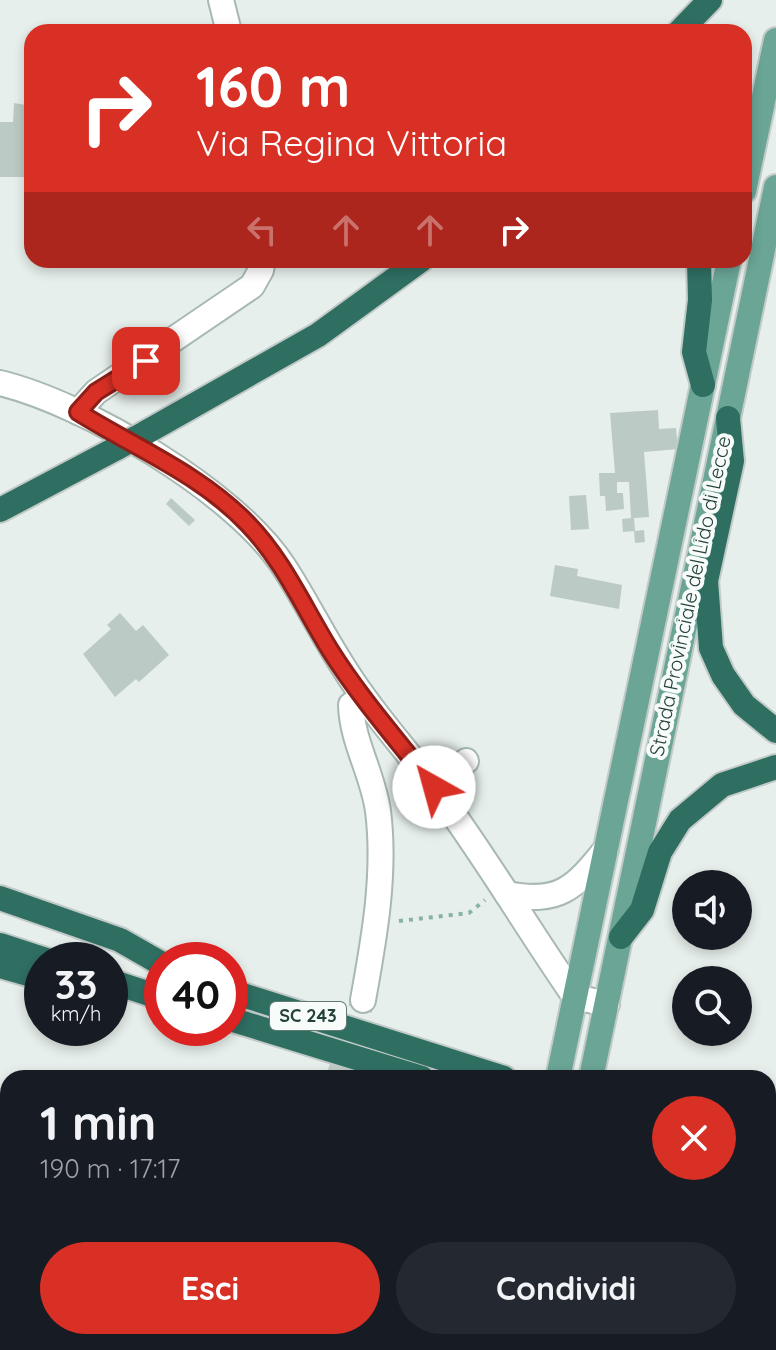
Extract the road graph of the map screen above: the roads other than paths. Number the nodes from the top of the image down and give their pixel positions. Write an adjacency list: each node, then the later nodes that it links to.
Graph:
1 (221, 0): 3 (street)
2 (710, 0): 4 (highway)
3 (227, 24)
4 (687, 24)
5 (776, 40): 6 (main road)
6 (752, 153)
7 (776, 187): 15 (main road, Strada Provinciale del Lido di Lecce)
8 (261, 268): 14 (street)
9 (410, 268): 16 (highway, bridge)
10 (699, 268): 13 (highway)
11 (727, 268): 13 (main road, Strada Provinciale del Lido di Lecce)
12 (0, 383): 14 (street)
13 (703, 385): 22 (main road, Strada Provinciale del Lido di Lecce)
14 (78, 412): 17 (street)
15 (728, 418): 18 (highway); 26 (main road, Strada Provinciale del Lido di Lecce)
16 (0, 510)
17 (363, 697): 21 (street); 35 (street)
18 (776, 731)
19 (466, 761): 21 (street)
20 (776, 767): 26 (highway)
21 (434, 787): 23 (street)
22 (606, 849): 23 (street); 34 (main road, Strada Provinciale del Lido di Lecce)
23 (507, 894): 34 (street)
24 (0, 898): 29 (highway)
25 (0, 915): 30 (highway)
26 (621, 937): 36 (main road, Strada Provinciale del Lido di Lecce)
27 (0, 945): 28 (highway)
28 (24, 953)
29 (144, 955)
30 (144, 960)
31 (0, 966): 32 (highway)
32 (24, 973)
33 (248, 997): 39 (highway, SC 243)
34 (575, 997): 36 (street); 40 (main road, Strada Provinciale del Lido di Lecce)
35 (363, 1000)
36 (607, 1004): 41 (main road, Strada Provinciale del Lido di Lecce)
37 (248, 1025): 38 (highway, SC 243)
38 (396, 1070)
39 (479, 1070)
40 (560, 1070)
41 (593, 1070)

